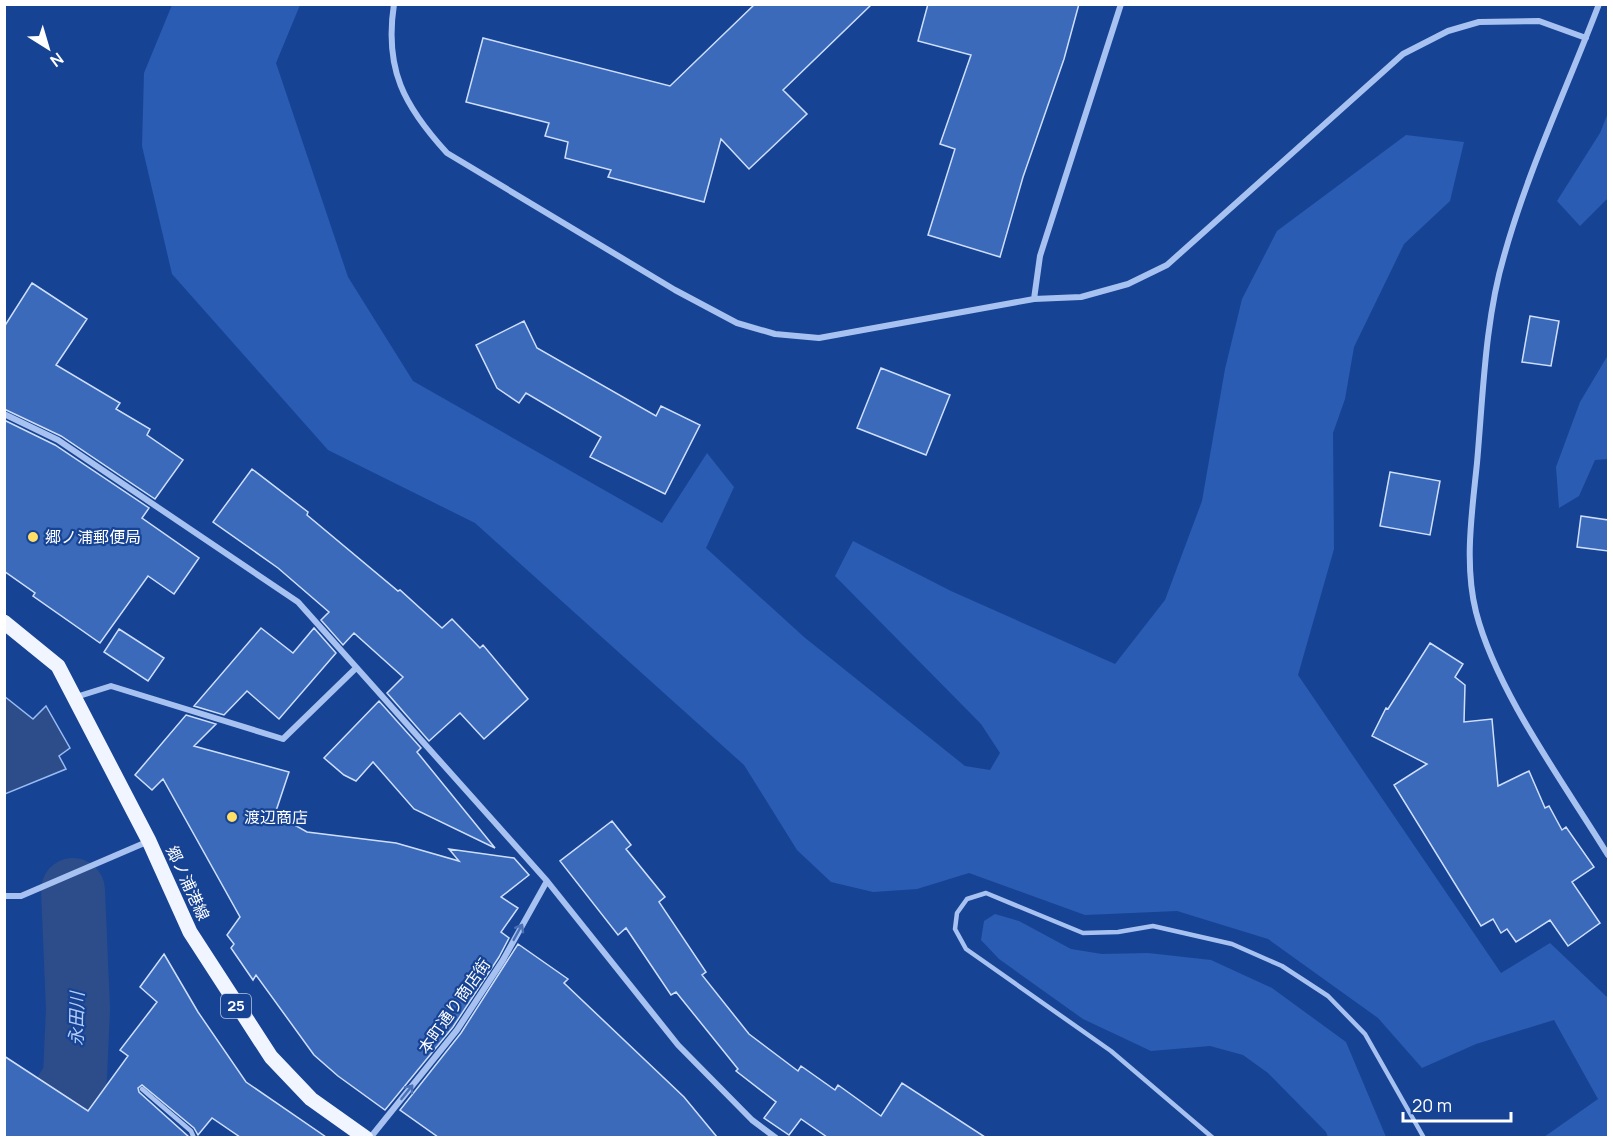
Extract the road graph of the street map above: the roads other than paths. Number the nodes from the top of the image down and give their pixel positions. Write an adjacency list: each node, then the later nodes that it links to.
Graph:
1 (394, 4): 5 (street)
2 (1121, 4): 5 (street)
3 (1599, 4): 4 (street)
4 (1586, 38): 5 (street); 11 (street)
5 (1034, 299)
6 (4, 414): 8 (street)
7 (4, 622): 9 (main road, 郷ノ浦港線 / 25)
8 (356, 668): 9 (street); 12 (street)
9 (76, 697): 10 (main road, 郷ノ浦港線 / 25)
10 (149, 841): 13 (street); 16 (main road, 郷ノ浦港線 / 25)
11 (1608, 855)
12 (547, 881): 16 (street, 本町通り商店街, one-way to 12); 17 (street)
13 (4, 896)
14 (141, 1089): 15 (lane)
15 (194, 1137)
16 (368, 1137)
17 (776, 1137)
18 (1213, 1137): 19 (lane)
19 (1424, 1137)

